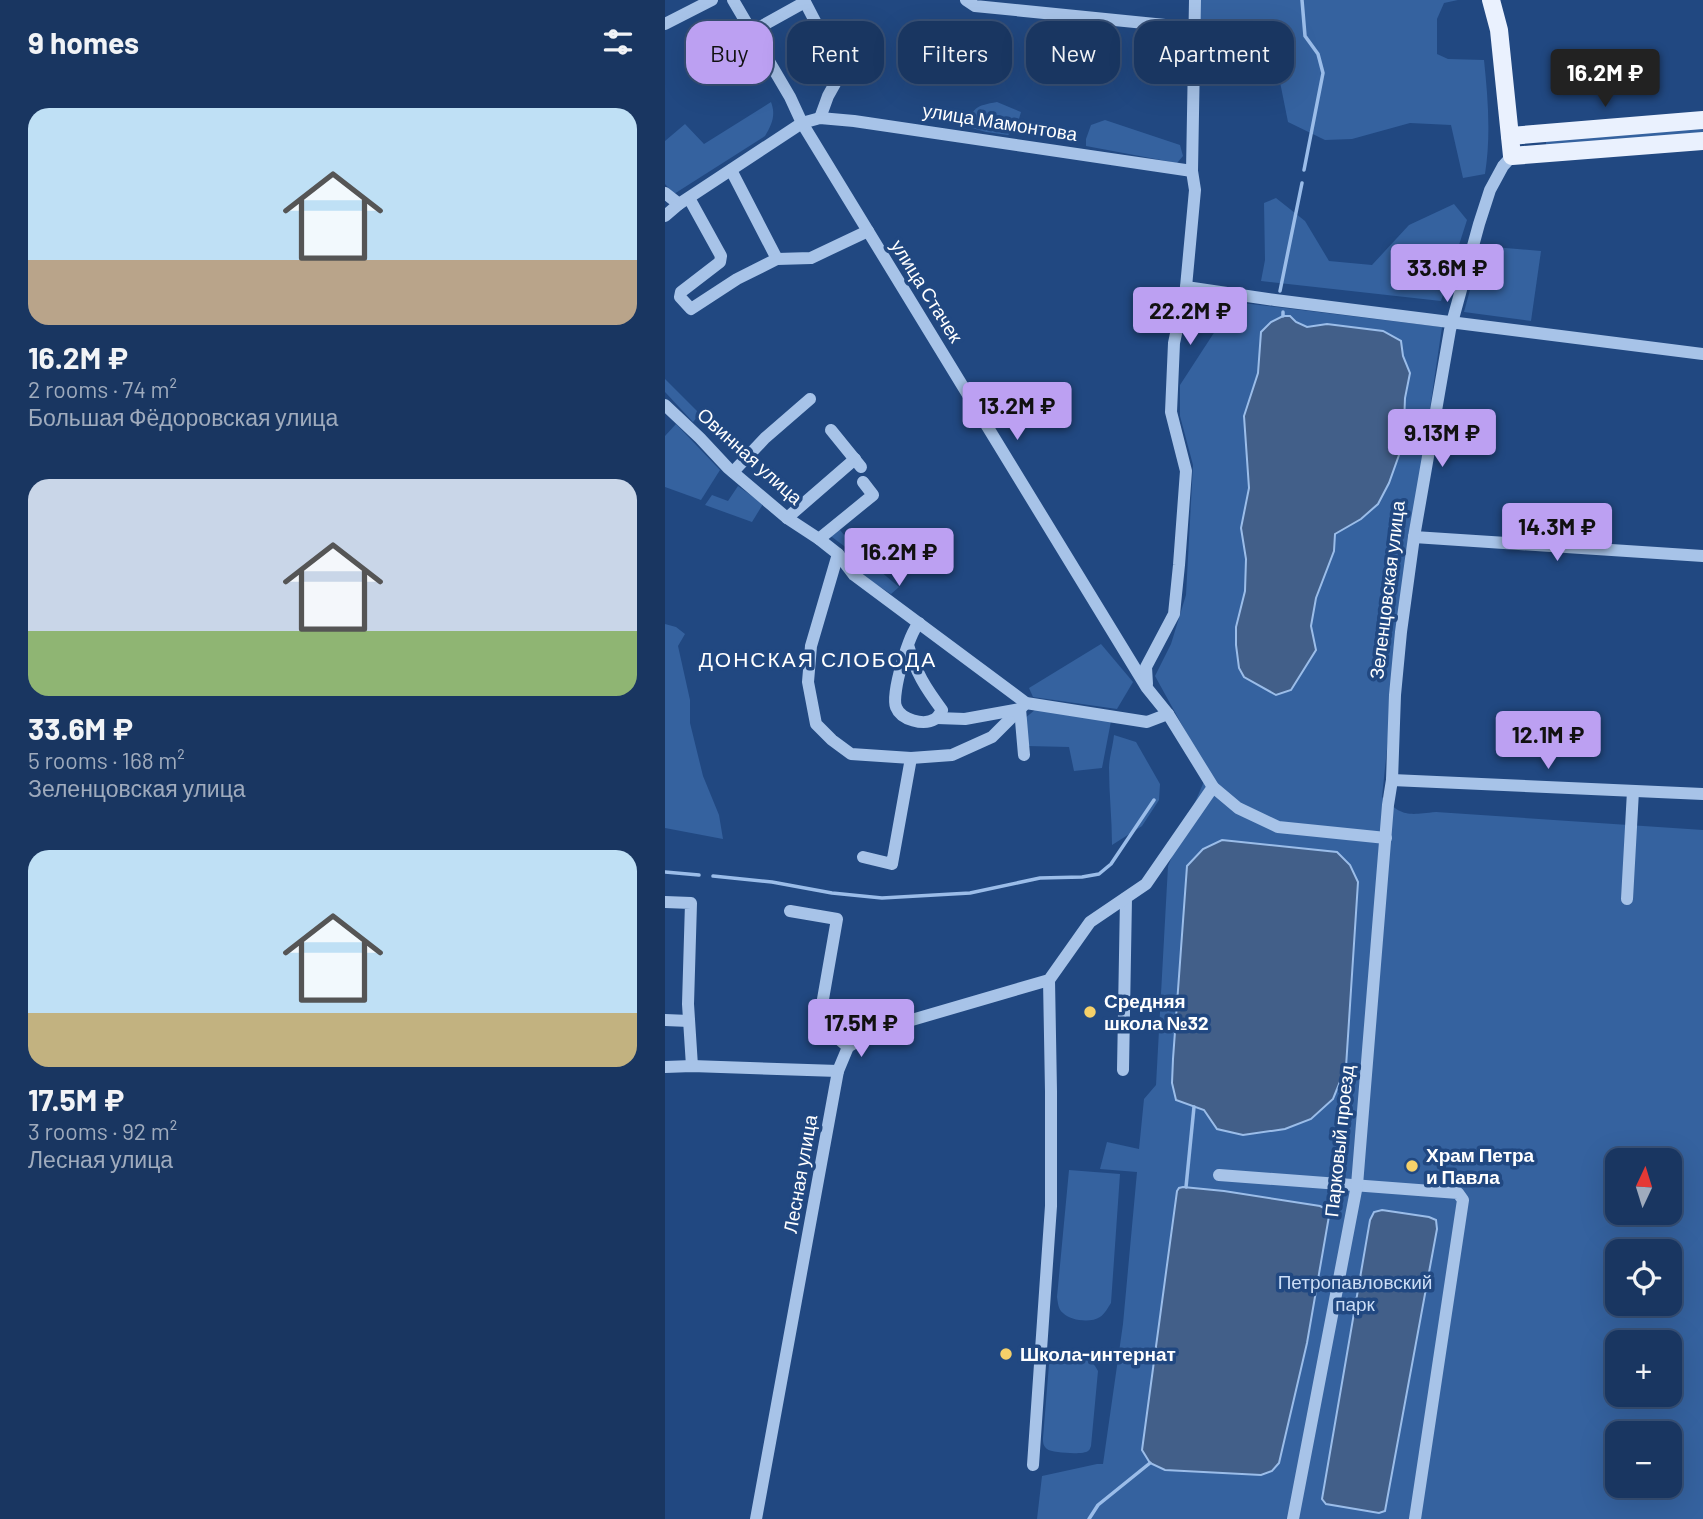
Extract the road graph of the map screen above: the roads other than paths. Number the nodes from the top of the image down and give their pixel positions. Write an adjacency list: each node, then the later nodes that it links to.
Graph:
1 (712, 0): 11 (street)
2 (733, 0): 7 (street, улица Стачек)
3 (966, 0): 10 (street)
4 (1195, 0): 9 (street)
5 (1491, 0): 12 (main road)
6 (1501, 0): 12 (street)
7 (745, 21)
8 (771, 21): 15 (street)
9 (1195, 21)
10 (1134, 22)
11 (665, 24)
12 (1502, 61): 18 (main road)
13 (773, 69): 17 (street, улица Стачек)
14 (1194, 84): 22 (street)
15 (820, 118): 17 (street, улица Мамонтова); 22 (street, улица Мамонтова)
16 (1703, 120): 18 (main road)
17 (802, 123): 21 (street, улица Мамонтова); 26 (street, улица Стачек)
18 (1510, 136): 20 (main road)
19 (1703, 141): 20 (main road)
20 (1512, 156): 29 (street, Зеленцовская улица)
21 (731, 170): 24 (street, улица Мамонтова); 27 (street)
22 (1192, 171): 28 (street)
23 (665, 193): 24 (street)
24 (684, 201): 25 (street, улица Мамонтова); 27 (street)
25 (665, 216)
26 (868, 230): 27 (street); 43 (street, улица Стачек)
27 (777, 259)
28 (1186, 287): 29 (street); 43 (street)
29 (1453, 322): 30 (street); 37 (street, Зеленцовская улица)
30 (1703, 354)
31 (810, 399): 34 (street)
32 (665, 406): 34 (street, Овинная улица)
33 (831, 430): 36 (street)
34 (733, 472): 36 (street, Овинная улица)
35 (863, 482): 38 (street)
36 (787, 518): 38 (street, Овинная улица)
37 (1414, 537): 40 (street); 49 (street, Зеленцовская улица)
38 (819, 539): 39 (street, Овинная улица)
39 (838, 554): 41 (street, Овинная улица); 48 (street)
40 (1703, 556)
41 (919, 623): 42 (street); 44 (street, Овинная улица)
42 (908, 645): 46 (street); 46 (street)
43 (1147, 688): 45 (street, улица Стачек)
44 (1023, 706): 45 (street, Овинная улица); 46 (street); 47 (street); 48 (street)
45 (1168, 714): 50 (street, улица Стачек)
46 (937, 718)
47 (1024, 755)
48 (911, 758): 55 (street)
49 (1392, 780): 51 (street); 53 (street, Зеленцовская улица)
50 (1209, 782): 54 (street, улица Стачек); 56 (street)
51 (1633, 791): 52 (street); 57 (street)
52 (1703, 794)
53 (1388, 805): 54 (street, Парковый проезд)
54 (1386, 838): 69 (street, Парковый проезд)
55 (863, 857)
56 (1126, 898): 60 (street); 66 (street)
57 (1627, 900)
58 (665, 902): 62 (street)
59 (790, 911): 63 (street)
60 (1049, 980): 63 (street); 70 (street)
61 (665, 1020): 62 (street)
62 (689, 1021): 64 (street)
63 (848, 1047): 67 (street, Лесная улица)
64 (692, 1066): 65 (street); 67 (street)
65 (665, 1067)
66 (1123, 1070)
67 (838, 1071): 71 (street, Лесная улица)
68 (1219, 1175): 69 (street)
69 (1357, 1185): 72 (street, Парковый проезд); 73 (street)
70 (1033, 1465)
71 (756, 1519)
72 (1293, 1519)
73 (1415, 1519)

